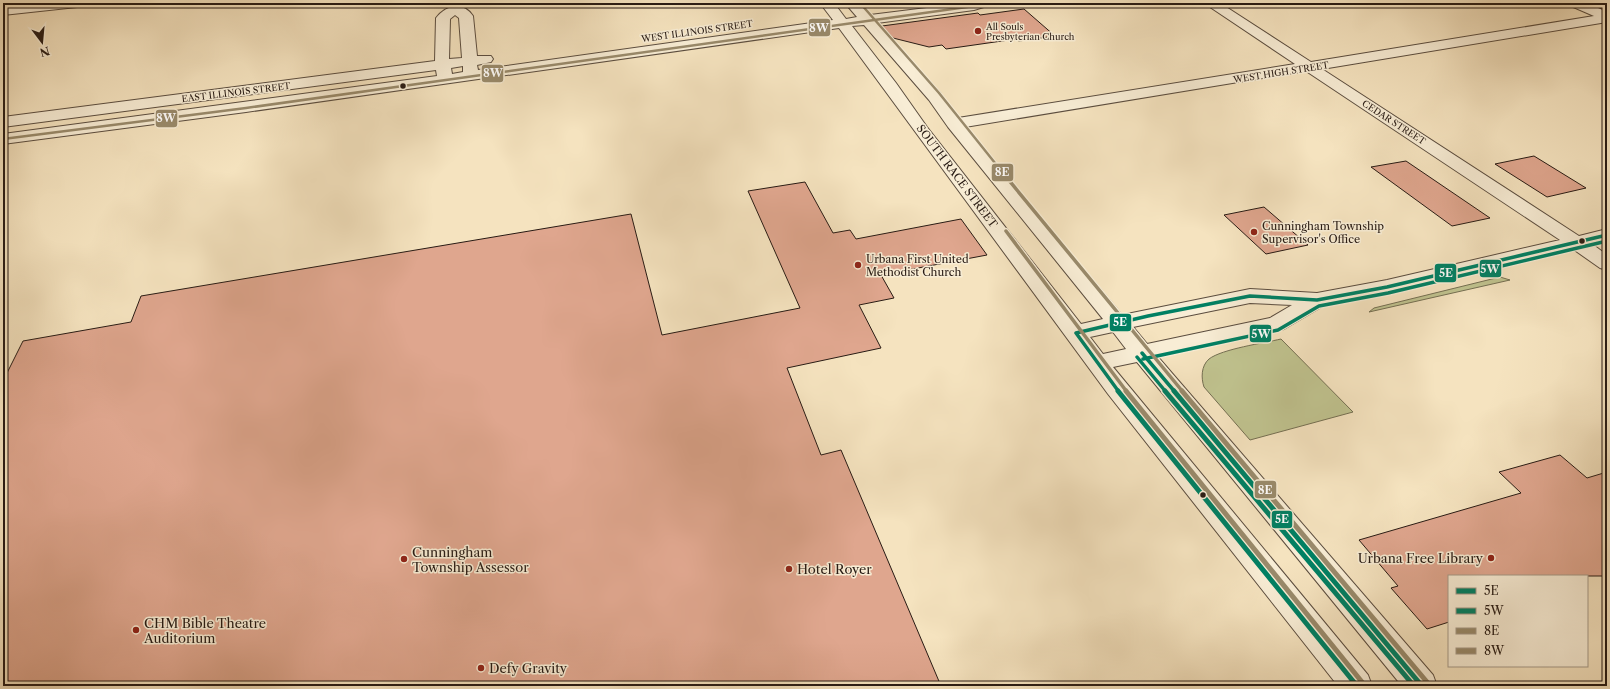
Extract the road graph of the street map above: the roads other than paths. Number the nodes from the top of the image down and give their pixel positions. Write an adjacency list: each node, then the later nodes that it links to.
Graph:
1 (77, 3): 7 (street)
2 (924, 3): 8 (street, WEST ILLINOIS STREET)
3 (982, 3): 8 (street, WEST ILLINOIS STREET)
4 (1211, 3): 14 (street, CEDAR STREET)
5 (1576, 3): 10 (street)
6 (453, 6): 13 (street); 15 (street)
7 (3, 11)
8 (860, 11): 9 (street, WEST ILLINOIS STREET); 17 (street)
9 (835, 13): 11 (street, WEST ILLINOIS STREET); 13 (street, WEST ILLINOIS STREET); 24 (street, SOUTH RACE STREET)
10 (1607, 18): 14 (street, WEST HIGH STREET)
11 (579, 47)
12 (501, 57): 13 (street)
13 (470, 68): 15 (street, EAST ILLINOIS STREET)
14 (1309, 68): 17 (street, WEST HIGH STREET); 20 (street, CEDAR STREET)
15 (444, 72): 16 (street, EAST ILLINOIS STREET); 18 (street, EAST ILLINOIS STREET)
16 (3, 122)
17 (954, 124): 23 (street)
18 (3, 139)
19 (1607, 235): 20 (street)
20 (1576, 243): 21 (street, CEDAR STREET); 22 (street)
21 (1607, 264)
22 (1317, 300): 23 (street); 25 (street)
23 (1118, 323): 24 (street); 25 (street)
24 (1076, 333): 26 (street, SOUTH RACE STREET)
25 (1142, 353): 26 (street); 28 (street)
26 (1097, 363): 27 (street, SOUTH RACE STREET)
27 (1357, 686)
28 (1422, 686)

